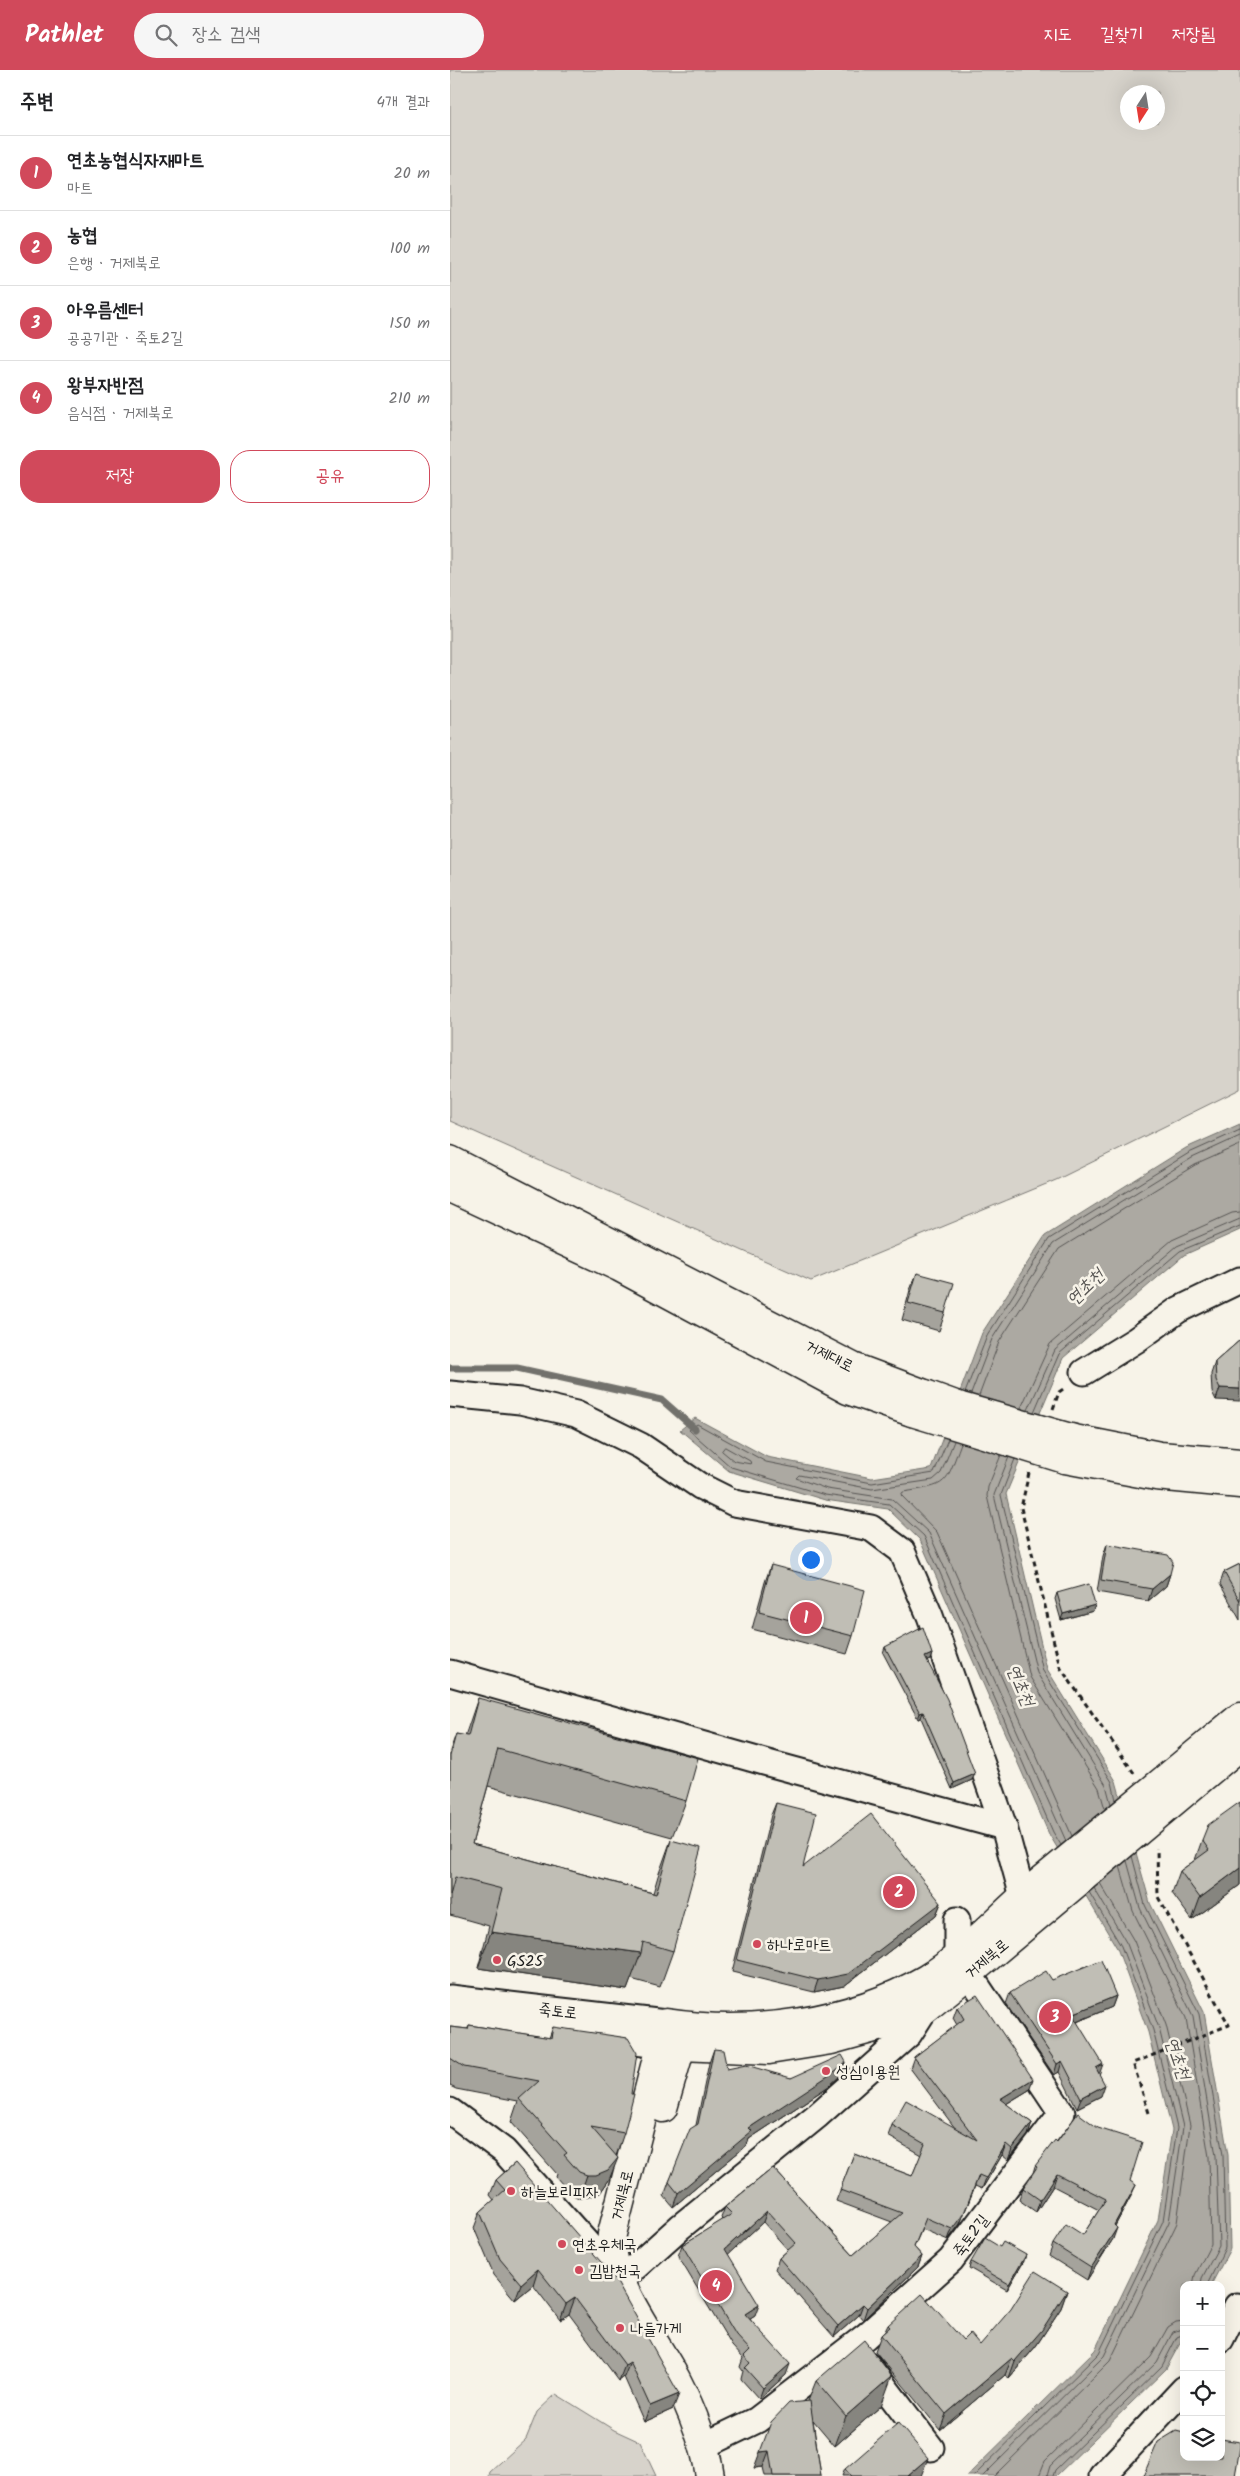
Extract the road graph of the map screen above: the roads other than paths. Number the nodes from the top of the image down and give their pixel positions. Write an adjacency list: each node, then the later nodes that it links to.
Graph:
1 (450, 1160): 6 (main road, 거제대로)
2 (450, 1188): 6 (main road, 거제대로)
3 (1240, 1280): 4 (street)
4 (1084, 1372)
5 (450, 1394): 14 (street)
6 (918, 1403): 7 (main road, 거제대로, bridge)
7 (1069, 1449): 8 (main road, 거제대로); 9 (main road, 거제대로)
8 (1240, 1463)
9 (1240, 1484)
10 (450, 1673): 14 (street)
11 (1240, 1717): 13 (main road, 거제북로)
12 (1240, 1746): 13 (main road, 거제북로)
13 (1153, 1791): 15 (main road, 거제북로)
14 (1004, 1827): 15 (street)
15 (1032, 1904): 17 (main road, 거제북로)
16 (957, 1920): 17 (street)
17 (963, 1965): 19 (main road, 거제북로); 21 (main road, 거제북로); 26 (street, 죽토2길)
18 (450, 1998): 21 (street, 죽토로)
19 (925, 2009): 21 (main road, 거제북로); 23 (street)
20 (450, 2020): 21 (street, 죽토로)
21 (673, 2035): 23 (main road, 거제북로)
22 (450, 2111): 23 (street)
23 (625, 2273): 28 (main road, 거제북로)
24 (1237, 2306): 25 (street)
25 (1225, 2331)
26 (853, 2346): 28 (street, 죽토2길); 29 (street)
27 (1180, 2393): 32 (street)
28 (709, 2443): 30 (main road, 거제북로); 31 (main road, 거제북로)
29 (931, 2448)
30 (710, 2476)
31 (722, 2476)
32 (1102, 2476)

